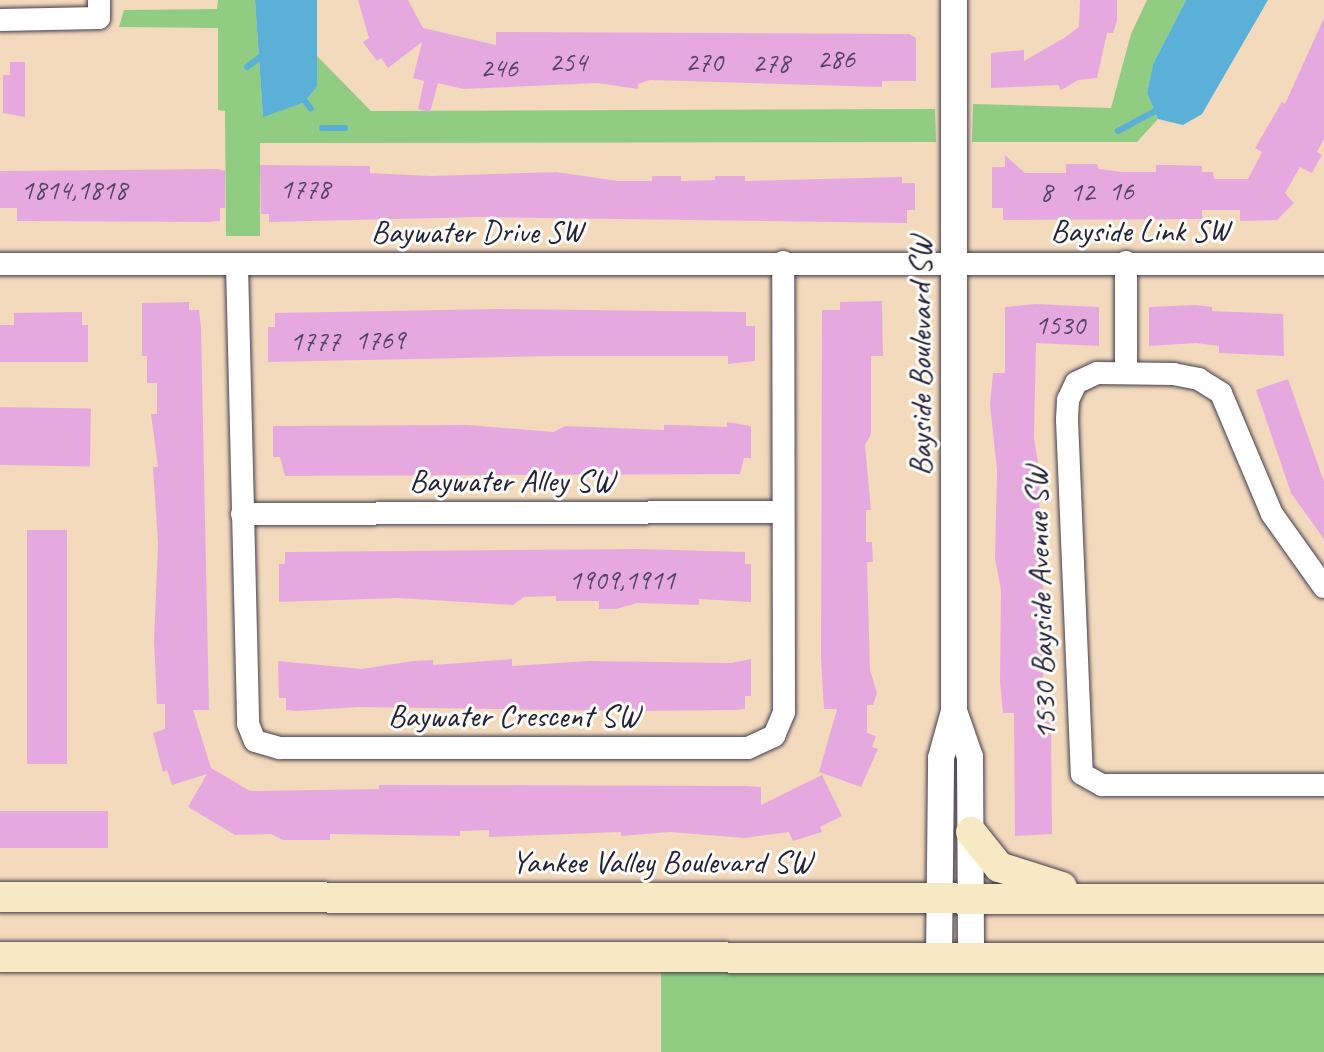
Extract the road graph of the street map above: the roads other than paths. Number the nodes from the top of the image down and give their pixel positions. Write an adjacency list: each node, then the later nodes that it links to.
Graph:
1 (99, 0): 3 (street)
2 (954, 0): 5 (street, Bayside Boulevard SW)
3 (0, 20)
4 (783, 262): 5 (street, Baywater Drive SW); 9 (street, Baywater Drive SW); 11 (street, Baywater Crescent SW)
5 (955, 262): 6 (street, Bayside Link SW); 14 (street, Bayside Boulevard SW)
6 (1126, 262): 8 (street, Bayside Link SW); 10 (street)
7 (0, 264): 9 (street, Baywater Drive SW)
8 (1324, 264)
9 (237, 265): 12 (street, Baywater Crescent SW)
10 (1126, 372): 13 (street, 1530 Bayside Avenue SW); 15 (street, 1530 Bayside Avenue SW)
11 (782, 512): 12 (street, Baywater Alley SW); 12 (street, Baywater Crescent SW)
12 (242, 514)
13 (1324, 587)
14 (954, 711): 16 (street, Bayside Boulevard SW); 18 (street, Bayside Boulevard SW)
15 (1324, 785)
16 (971, 832): 19 (street, Bayside Boulevard SW); 20 (main road)
17 (0, 897): 18 (main road, Yankee Valley Boulevard SW)
18 (939, 898): 19 (main road, Yankee Valley Boulevard SW); 23 (street, Bayside Boulevard SW)
19 (971, 899): 20 (main road, Yankee Valley Boulevard SW); 24 (street, Bayside Boulevard SW)
20 (1135, 899): 21 (main road, Yankee Valley Boulevard SW)
21 (1324, 899)
22 (0, 957): 23 (main road)
23 (939, 958): 24 (main road)
24 (971, 958): 25 (main road)
25 (1324, 958)

